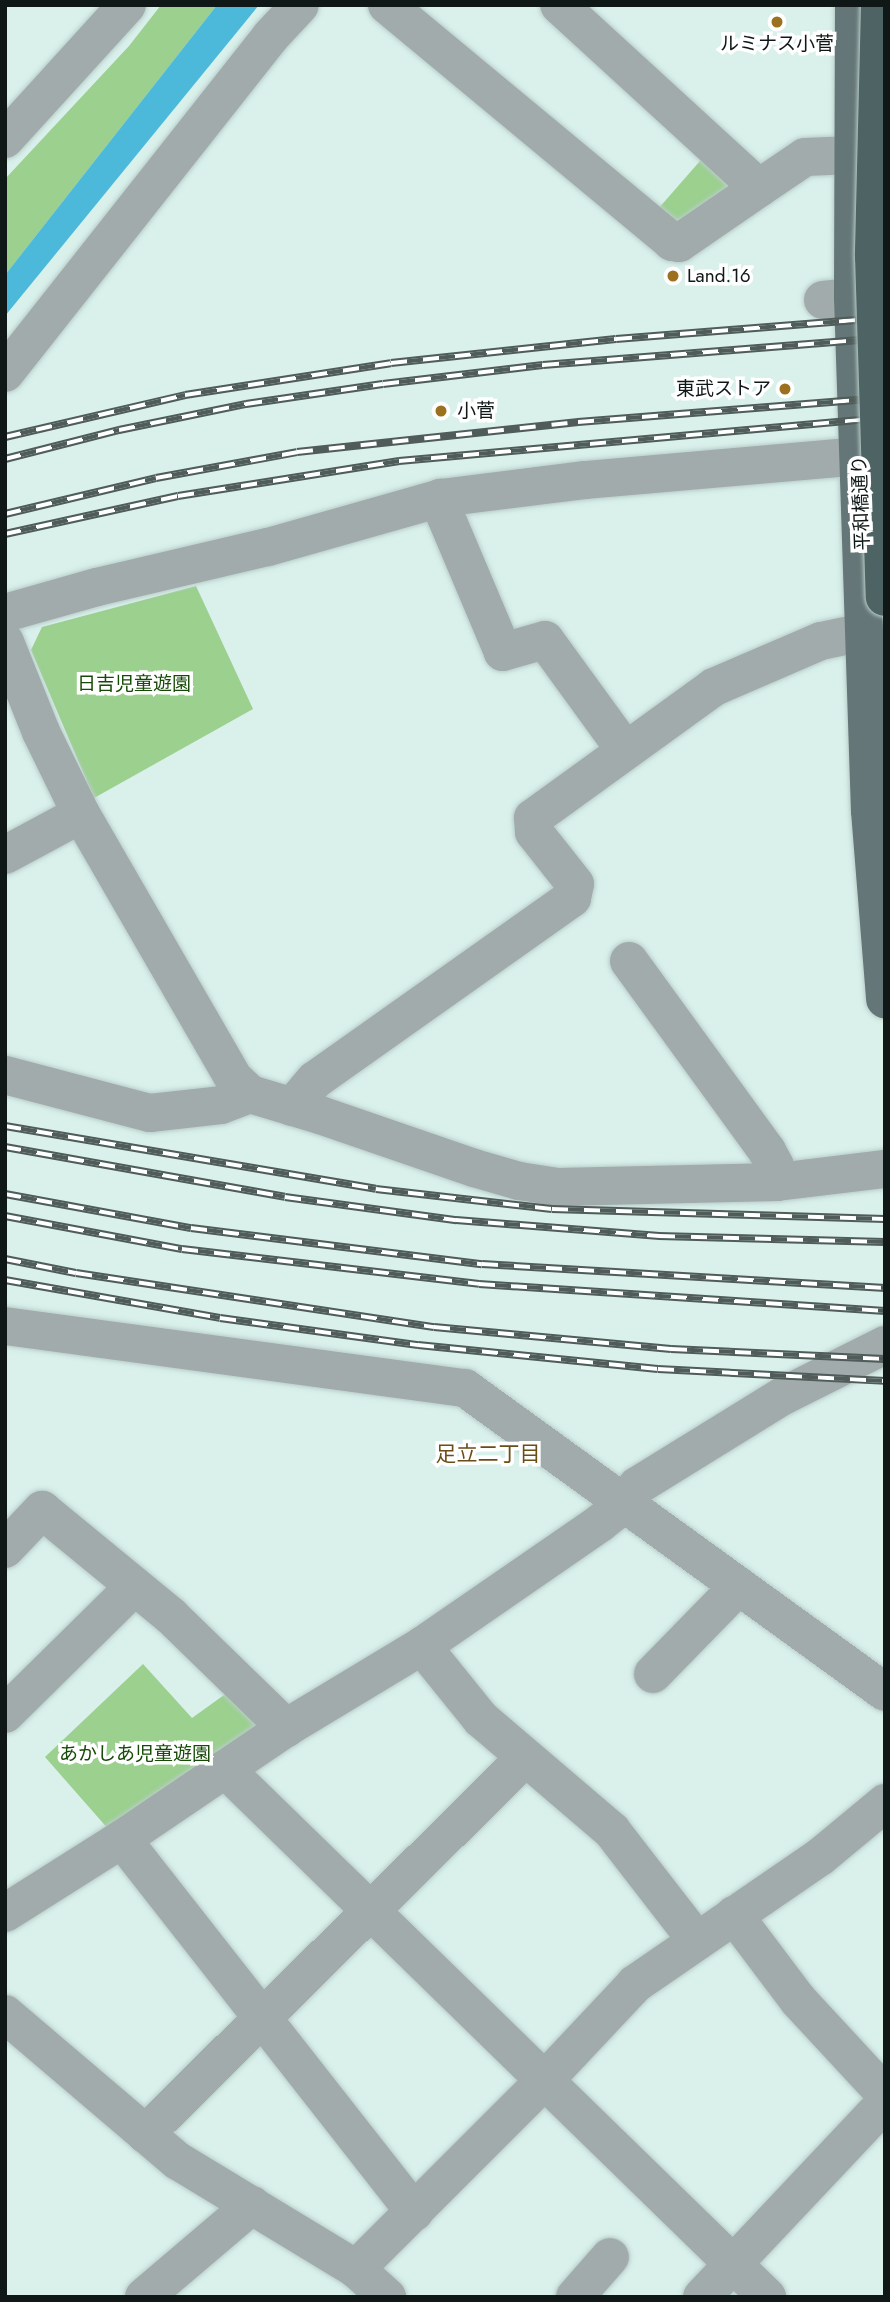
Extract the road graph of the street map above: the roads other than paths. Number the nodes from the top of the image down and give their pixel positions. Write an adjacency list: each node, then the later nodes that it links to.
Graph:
1 (300, 5): 10 (street)
2 (387, 5): 9 (street)
3 (558, 5): 9 (street)
4 (854, 5): 8 (main road, 平和橋通り)
5 (880, 5): 13 (highway, bridge)
6 (110, 11): 7 (street)
7 (5, 139)
8 (853, 155): 9 (street); 11 (main road, 平和橋通り)
9 (759, 188)
10 (5, 373)
11 (859, 456): 12 (street); 15 (main road, 平和橋通り)
12 (441, 498): 14 (street); 17 (street)
13 (885, 597)
14 (5, 613)
15 (865, 632): 17 (street); 21 (main road, 平和橋通り)
16 (5, 642): 18 (street)
17 (625, 750): 24 (street)
18 (81, 814): 19 (street); 23 (street)
19 (5, 855)
20 (629, 961): 26 (street)
21 (885, 999)
22 (5, 1075): 23 (street)
23 (250, 1094): 24 (street)
24 (292, 1107): 26 (street)
25 (885, 1169): 26 (street)
26 (777, 1182)
27 (5, 1326): 29 (street)
28 (885, 1345): 29 (street)
29 (624, 1504): 32 (street); 33 (street)
30 (5, 1549): 31 (street)
31 (135, 1586): 36 (street); 37 (street)
32 (738, 1587): 34 (street); 35 (street)
33 (422, 1646): 37 (street); 38 (street)
34 (653, 1674)
35 (885, 1692)
36 (5, 1714)
37 (286, 1728): 39 (street)
38 (525, 1758): 42 (street); 45 (street)
39 (225, 1769): 41 (street); 42 (street)
40 (885, 1804): 44 (street)
41 (122, 1839): 43 (street); 47 (street)
42 (370, 1911): 47 (street); 48 (street)
43 (5, 1913)
44 (734, 1915): 45 (street); 49 (street)
45 (697, 1941): 48 (street)
46 (5, 2014): 51 (street)
47 (262, 2018): 51 (street); 53 (street)
48 (545, 2080): 53 (street); 55 (street)
49 (885, 2094)
50 (885, 2103): 55 (street)
51 (145, 2134): 52 (street)
52 (252, 2205): 56 (street); 57 (street)
53 (414, 2213): 56 (street)
54 (610, 2257): 59 (street)
55 (736, 2264): 60 (street); 61 (street)
56 (355, 2269): 58 (street)
57 (145, 2297)
58 (387, 2297)
59 (575, 2297)
60 (702, 2297)
61 (767, 2297)

